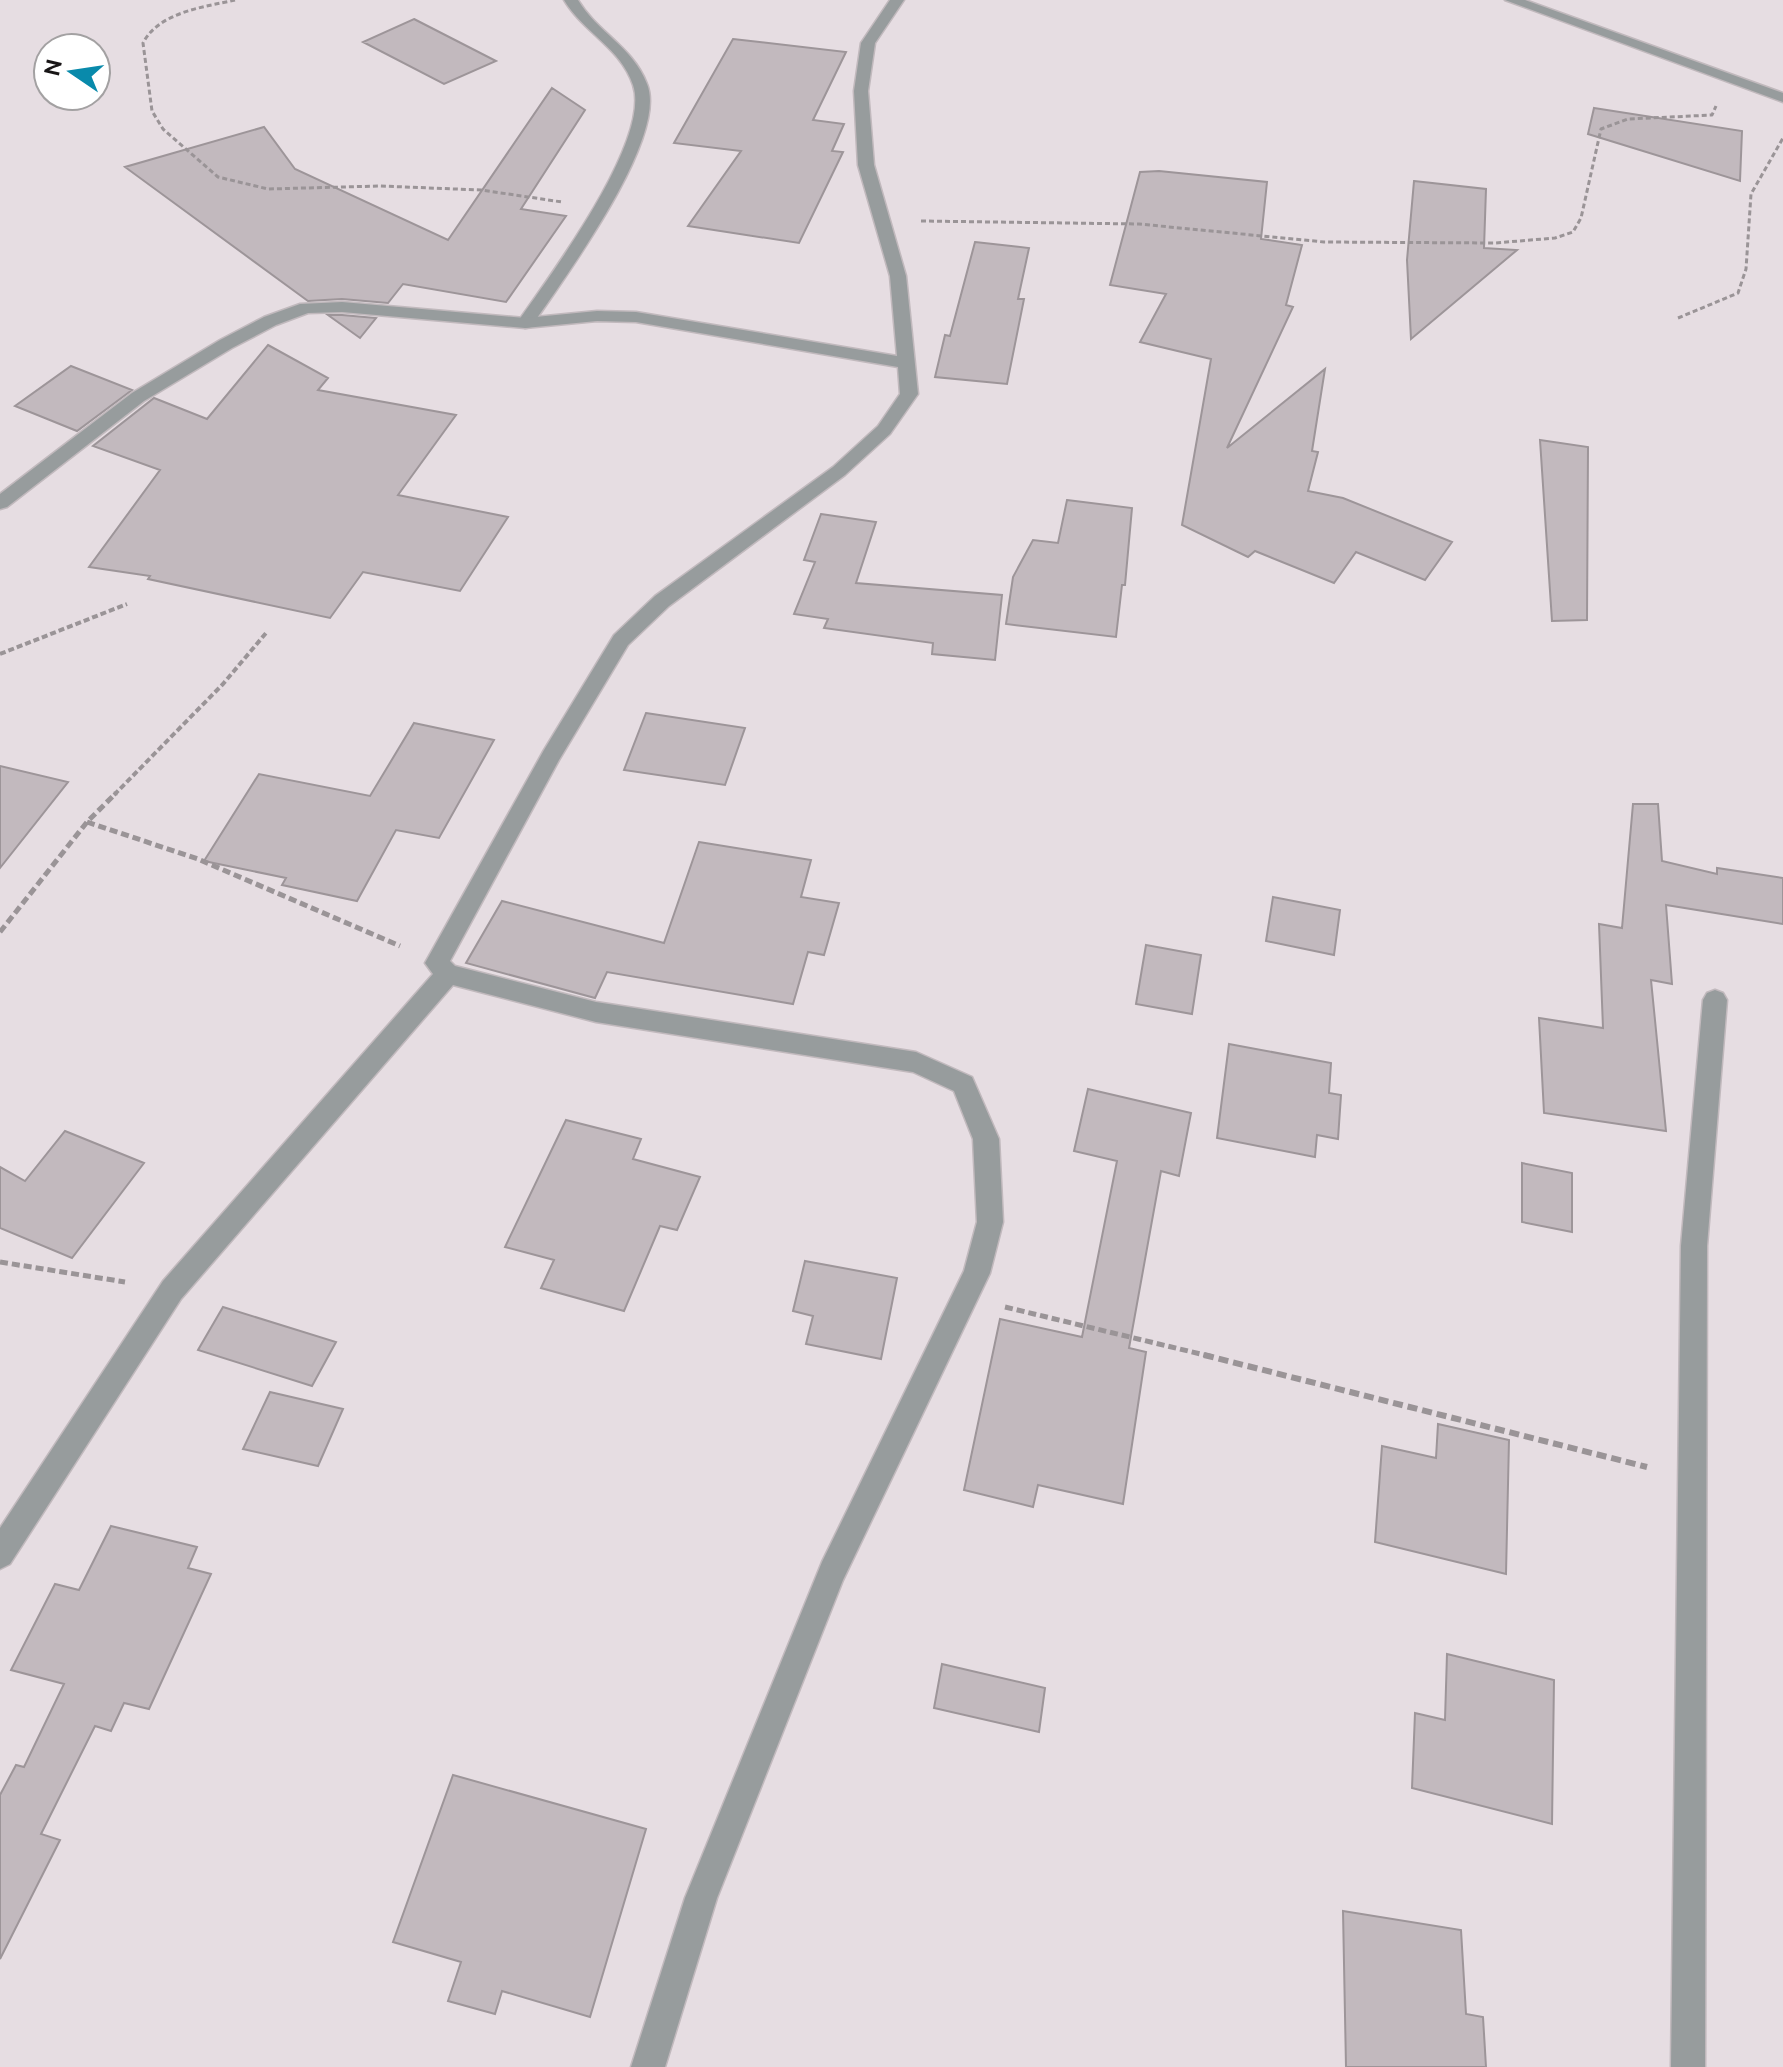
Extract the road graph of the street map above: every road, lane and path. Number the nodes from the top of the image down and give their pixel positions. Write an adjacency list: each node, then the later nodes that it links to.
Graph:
1 (235, 0): 5 (path)
2 (571, 0): 9 (street)
3 (897, 0): 10 (street)
4 (1512, 0): 6 (street)
5 (213, 3): 9 (path)
6 (1713, 72): 7 (street); 10 (path)
7 (1783, 98)
8 (1783, 138): 11 (path)
9 (603, 208): 12 (street)
10 (880, 220): 13 (street)
11 (1678, 318)
12 (525, 323): 13 (street); 14 (street)
13 (906, 363): 20 (street)
14 (0, 503)
15 (127, 604): 17 (path)
16 (266, 633): 18 (path)
17 (0, 654)
18 (87, 822): 19 (path); 20 (path)
19 (0, 932)
20 (443, 969): 23 (street); 24 (street)
21 (1715, 1000): 25 (street)
22 (0, 1262): 23 (path)
23 (172, 1290): 26 (street)
24 (965, 1298): 25 (path); 27 (street)
25 (1692, 1479): 28 (street)
26 (0, 1554)
27 (648, 2067)
28 (1688, 2067)

